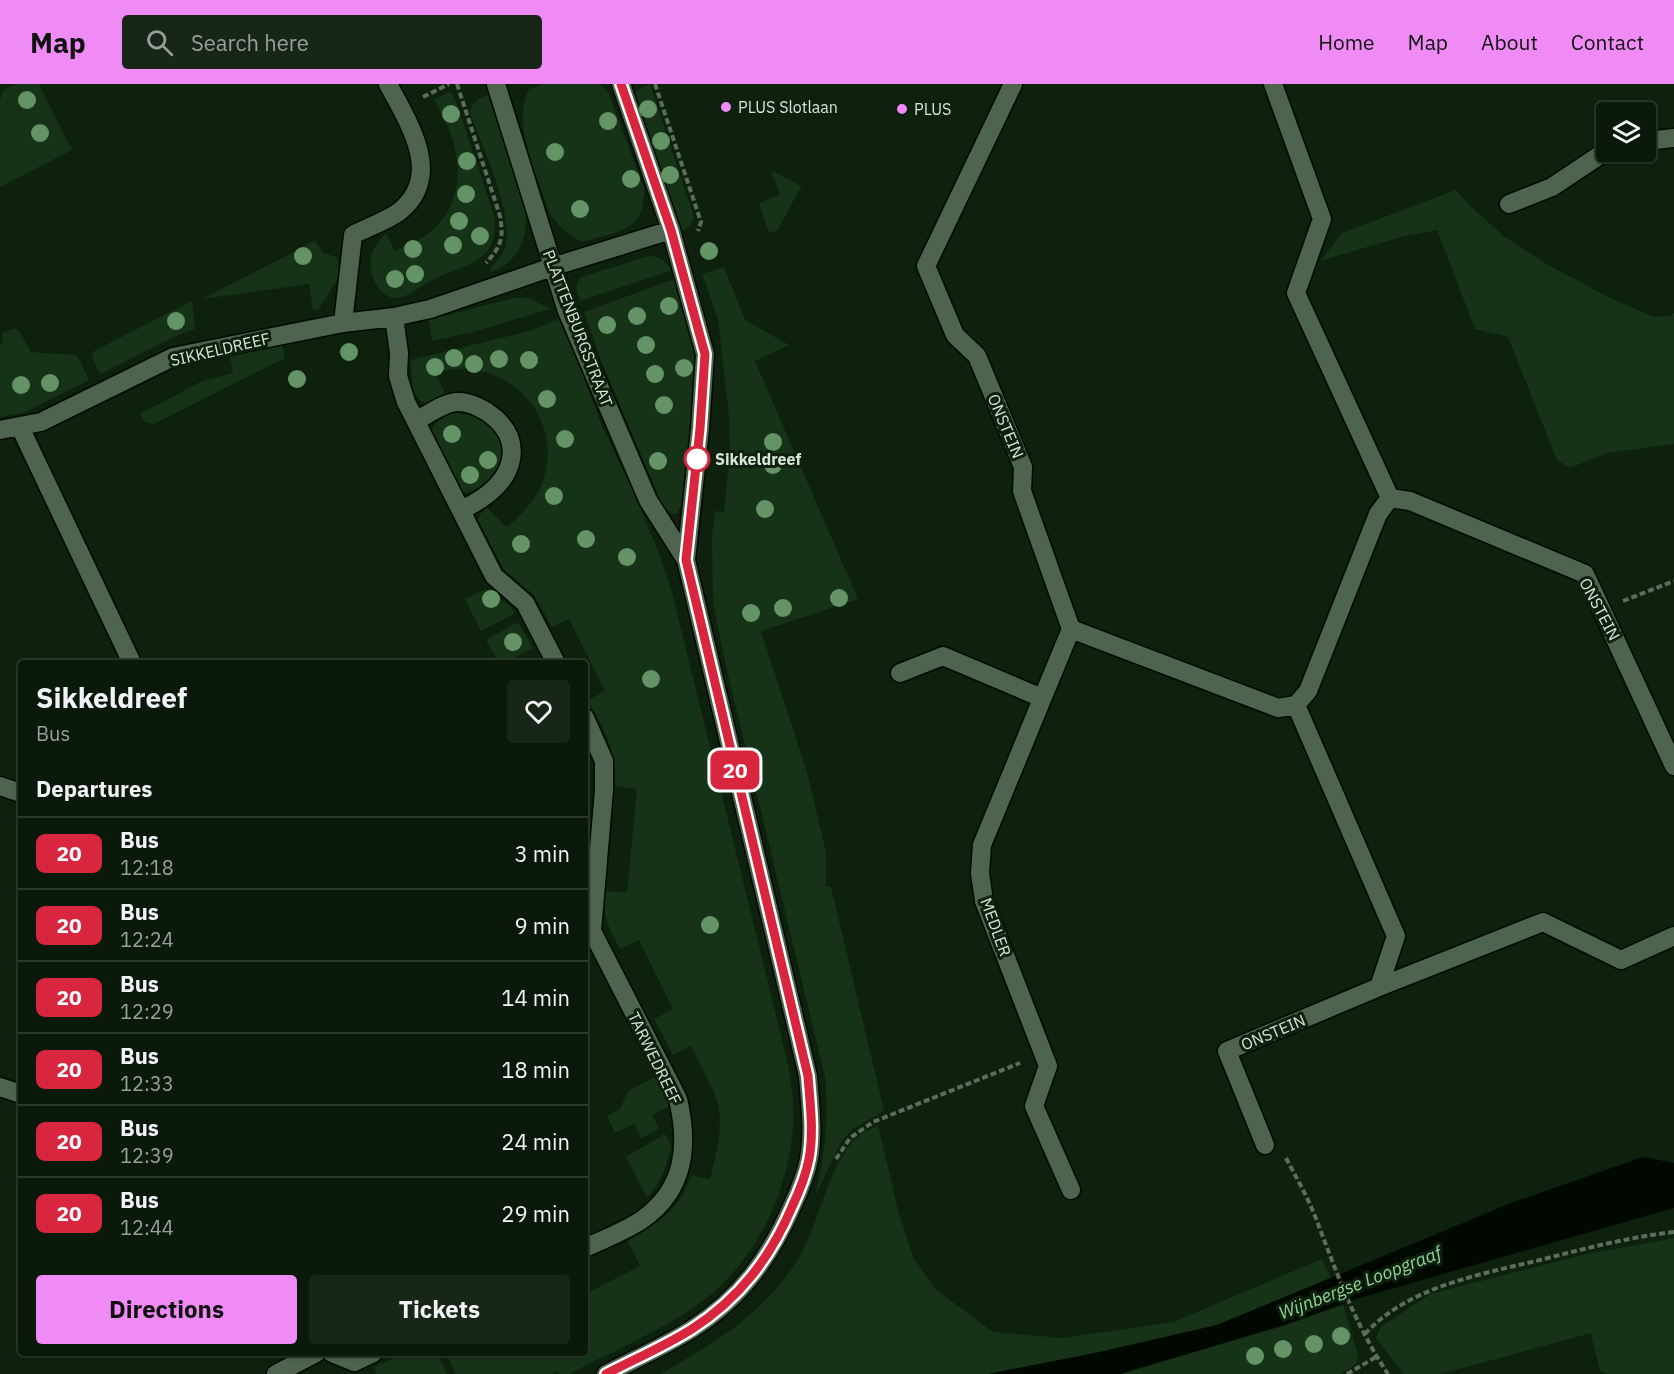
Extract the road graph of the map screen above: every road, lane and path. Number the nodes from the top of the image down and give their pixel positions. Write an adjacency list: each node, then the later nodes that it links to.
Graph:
1 (388, 84): 16 (street)
2 (457, 84): 13 (path)
3 (496, 84): 14 (street, PLATTENBURGSTRAAT)
4 (621, 84): 12 (street, PLATTENBURGSTRAAT)
5 (657, 84): 12 (path)
6 (1013, 84): 25 (street, ONSTEIN)
7 (1273, 84): 20 (street)
8 (1674, 138): 9 (street)
9 (1656, 140)
10 (1596, 158): 11 (street)
11 (1509, 204)
12 (671, 230): 14 (street, SIKKELDREEF); 22 (street, PLATTENBURGSTRAAT)
13 (477, 267)
14 (552, 267): 15 (street, SIKKELDREEF); 22 (street, PLATTENBURGSTRAAT)
15 (394, 317): 16 (street, SIKKELDREEF); 17 (street)
16 (343, 323): 18 (street, SIKKELDREEF)
17 (416, 421): 21 (street); 21 (street)
18 (20, 428): 19 (street, SIKKELDREEF); 26 (street)
19 (0, 430)
20 (1390, 498): 24 (street, ONSTEIN); 30 (street)
21 (462, 510): 27 (street)
22 (686, 560): 53 (street, PLATTENBURGSTRAAT)
23 (1674, 581): 24 (path)
24 (1603, 609): 32 (street, ONSTEIN)
25 (1071, 630): 29 (street, MEDLER); 30 (street)
26 (131, 660)
27 (554, 660)
28 (900, 674): 29 (street)
29 (1042, 698): 38 (street, MEDLER)
30 (1296, 705): 37 (street)
31 (588, 725): 35 (street, TARWEDREEF)
32 (1674, 766)
33 (0, 786): 34 (street)
34 (18, 792)
35 (589, 899): 45 (street, TARWEDREEF)
36 (1674, 936): 37 (street, ONSTEIN)
37 (1379, 987): 41 (street, ONSTEIN)
38 (1043, 1053): 42 (path); 43 (street, MEDLER)
39 (0, 1087): 40 (street)
40 (18, 1093)
41 (1265, 1145): 46 (path)
42 (832, 1164)
43 (1071, 1190)
44 (1674, 1232): 46 (path)
45 (588, 1246)
46 (1365, 1334): 50 (path)
47 (310, 1356): 52 (street)
48 (336, 1356): 51 (street)
49 (369, 1356): 51 (street)
50 (1376, 1357): 54 (path); 55 (path)
51 (353, 1368)
52 (276, 1374)
53 (606, 1374)
54 (1347, 1374)
55 (1388, 1374)

